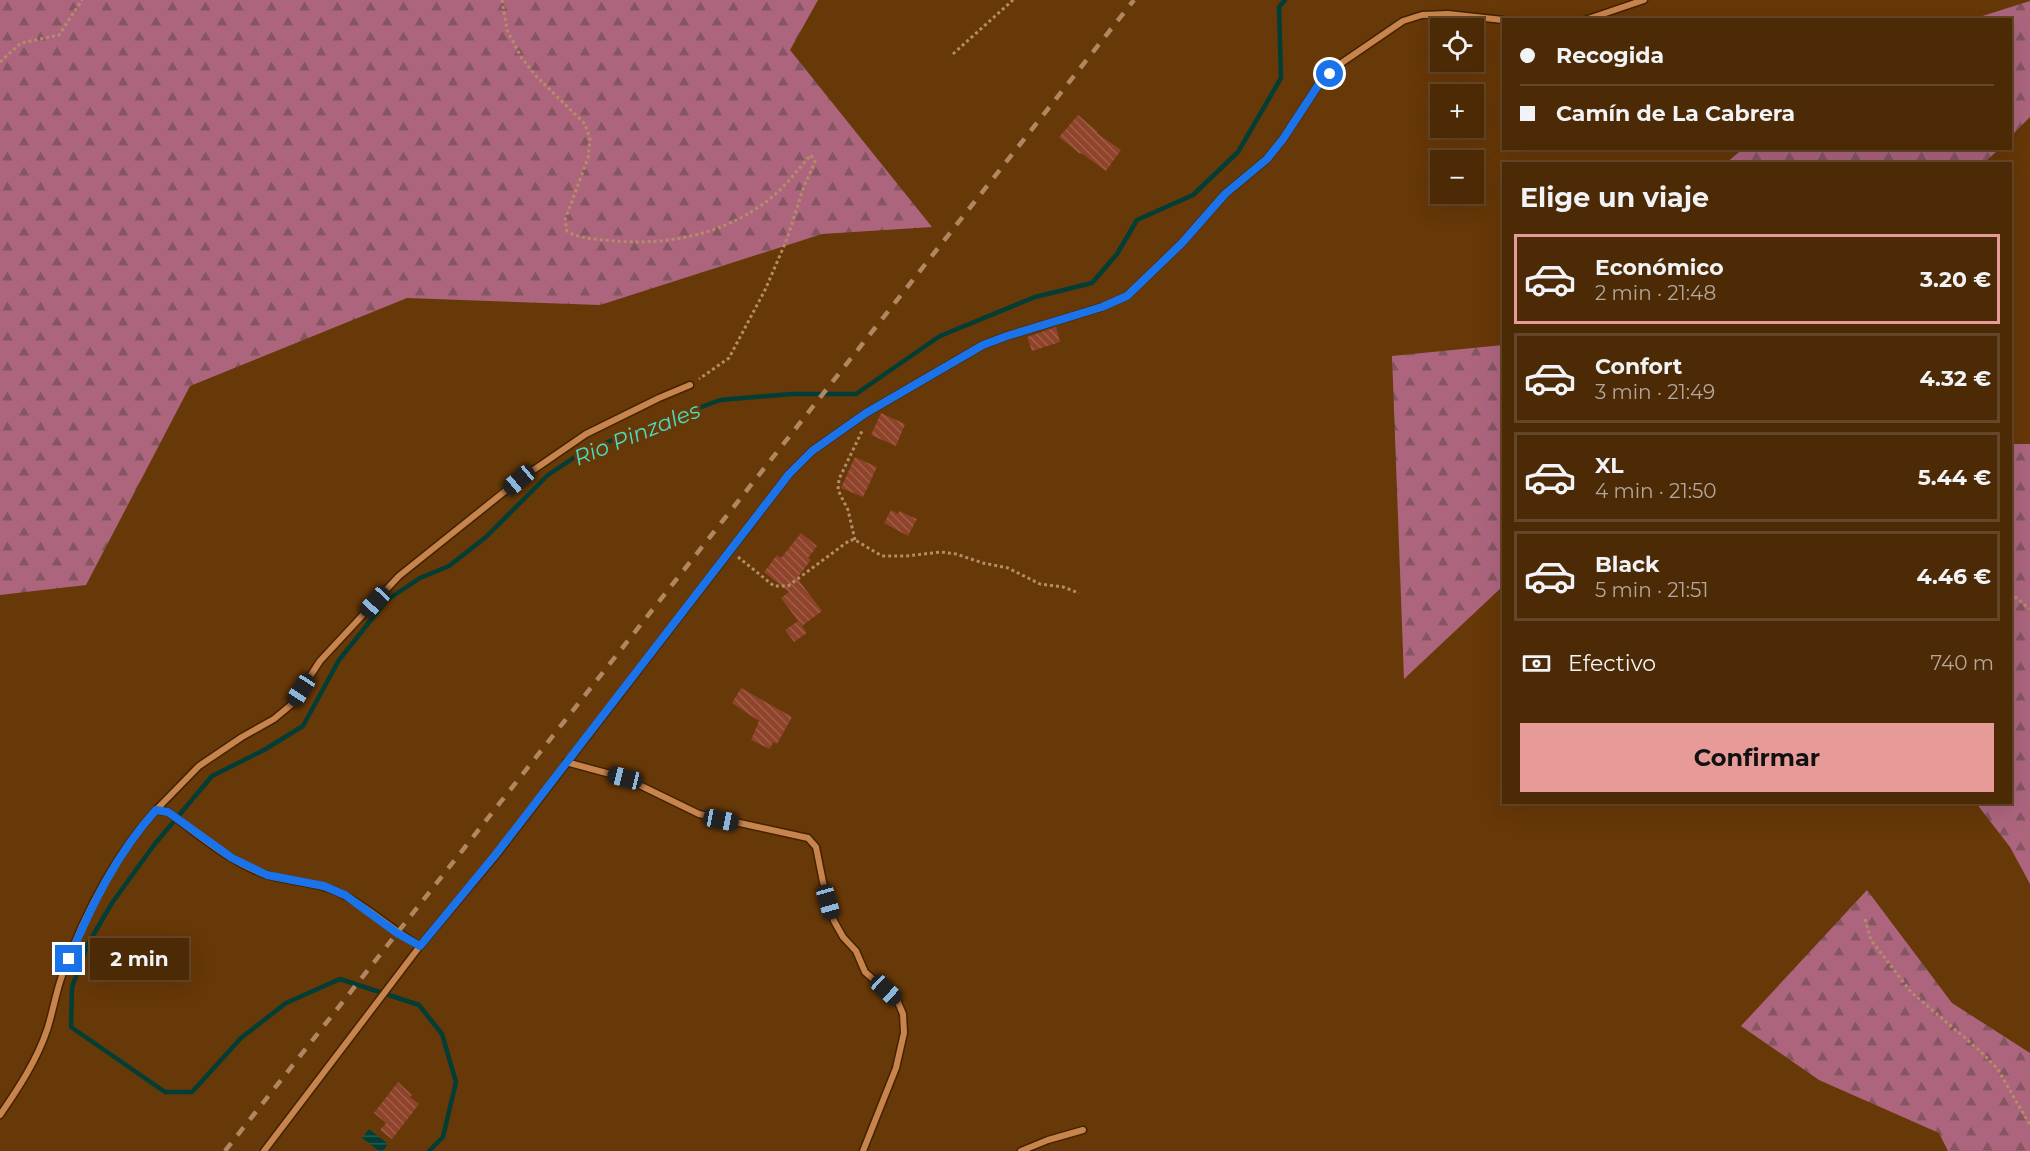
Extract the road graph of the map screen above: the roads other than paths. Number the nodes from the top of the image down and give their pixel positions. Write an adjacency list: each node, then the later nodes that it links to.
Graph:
1 (1644, 0): 2 (street)
2 (1590, 18)
3 (1502, 20): 5 (street)
4 (690, 385): 6 (street)
5 (566, 762): 7 (street); 11 (street)
6 (156, 810): 7 (street); 8 (street)
7 (420, 946): 10 (street)
8 (0, 1115)
9 (1083, 1130): 12 (street)
10 (264, 1151)
11 (864, 1151)
12 (1021, 1151)

